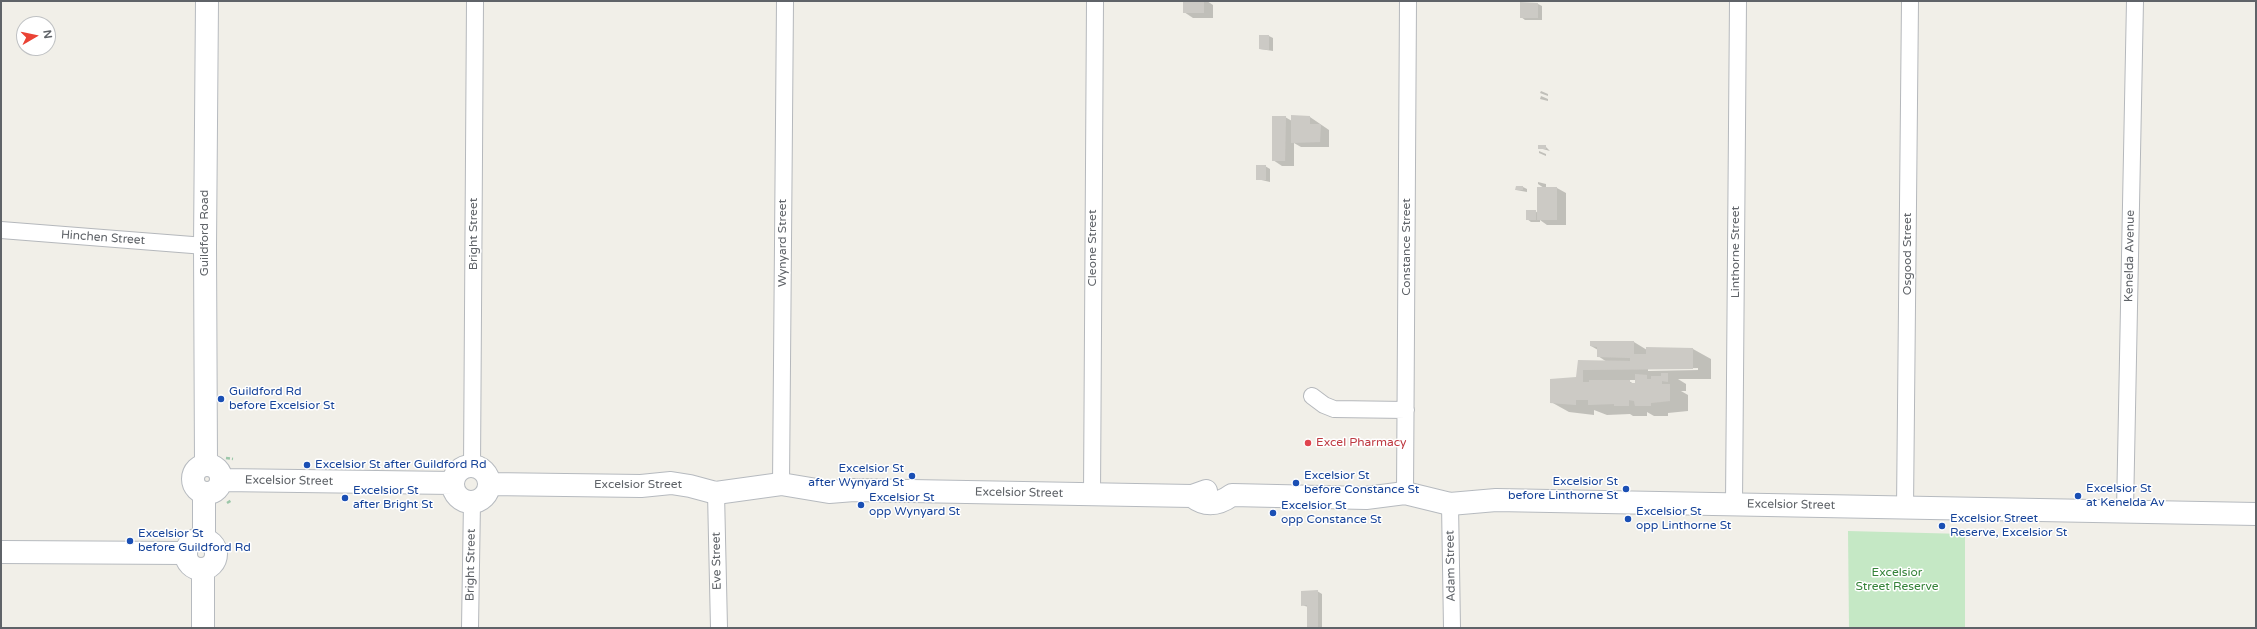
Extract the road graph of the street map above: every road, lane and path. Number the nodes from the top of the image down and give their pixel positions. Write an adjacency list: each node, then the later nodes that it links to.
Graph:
1 (207, 1): 10 (street, Guildford Road)
2 (475, 1): 16 (street, Bright Street)
3 (786, 1): 20 (street, Wynyard Street)
4 (1096, 1): 24 (street, Cleone Street)
5 (1408, 1): 12 (street, Constance Street)
6 (1738, 1): 28 (street, Linthorne Street)
7 (1910, 1): 30 (street, Osgood Street)
8 (2135, 1): 31 (street, Kenelda Avenue)
9 (1, 230): 10 (street, Hinchen Street)
10 (205, 246): 15 (street, Guildford Road)
11 (1312, 396): 12 (street)
12 (1406, 410): 23 (street, Constance Street)
13 (226, 458): 14 (path)
14 (233, 459)
15 (206, 464): 17 (street); 21 (street)
16 (472, 467): 18 (street); 19 (street)
17 (222, 480): 18 (street, Excelsior Street); 21 (street)
18 (453, 483): 26 (street)
19 (489, 484): 22 (street, Excelsior Street); 26 (street)
20 (781, 484): 22 (street, Excelsior Street); 24 (street, Excelsior Street)
21 (204, 493): 33 (street)
22 (716, 493): 39 (street, Eve Street)
23 (1405, 493): 24 (street, Excelsior Street); 29 (street, Excelsior Street)
24 (1092, 494)
25 (232, 500): 27 (path)
26 (472, 502): 38 (street, Bright Street)
27 (227, 503)
28 (1734, 503): 29 (street, Excelsior Street); 30 (street, Excelsior Street)
29 (1450, 504): 40 (street, Adam Street)
30 (1905, 508): 31 (street, Excelsior Street)
31 (2125, 511): 32 (street, Excelsior Street)
32 (2256, 514)
33 (204, 539): 35 (street); 36 (street)
34 (1, 552): 35 (street)
35 (185, 553): 36 (street)
36 (203, 569): 37 (street)
37 (203, 628)
38 (470, 628)
39 (719, 628)
40 (1452, 628)

